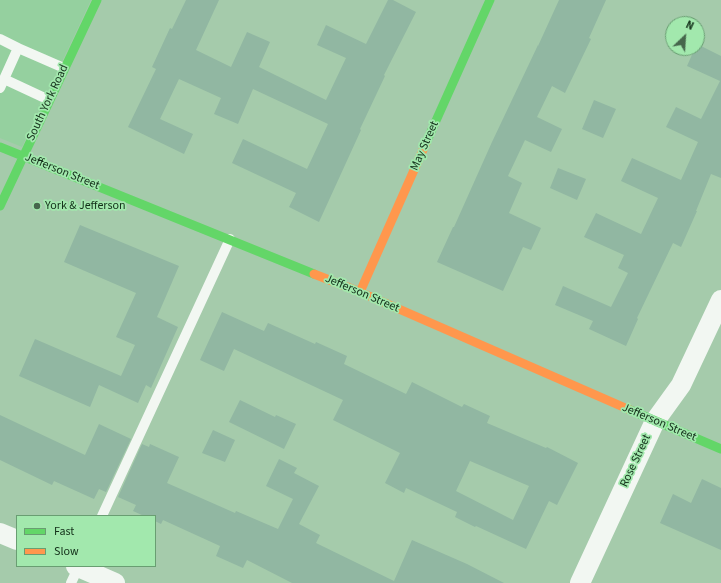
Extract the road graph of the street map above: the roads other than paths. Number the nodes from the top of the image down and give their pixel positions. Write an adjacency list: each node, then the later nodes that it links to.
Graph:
1 (97, 0): 5 (street, South York Road)
2 (490, 0): 12 (street, May Street)
3 (0, 39): 4 (lane)
4 (18, 48): 5 (lane); 6 (lane)
5 (64, 68): 7 (street, South York Road)
6 (2, 83): 7 (lane)
7 (49, 100): 9 (street, South York Road)
8 (0, 147): 9 (street, Jefferson Street)
9 (24, 157): 10 (street, South York Road); 11 (street, Jefferson Street)
10 (0, 206)
11 (230, 239): 12 (street, Jefferson Street); 16 (lane)
12 (360, 292): 14 (street, Jefferson Street)
13 (721, 300): 14 (street, Rose Street)
14 (655, 421): 15 (street, Jefferson Street); 21 (street, Rose Street)
15 (721, 449)
16 (102, 515)
17 (0, 533): 18 (street)
18 (16, 540)
19 (76, 571): 20 (street)
20 (115, 583)
21 (580, 583)

